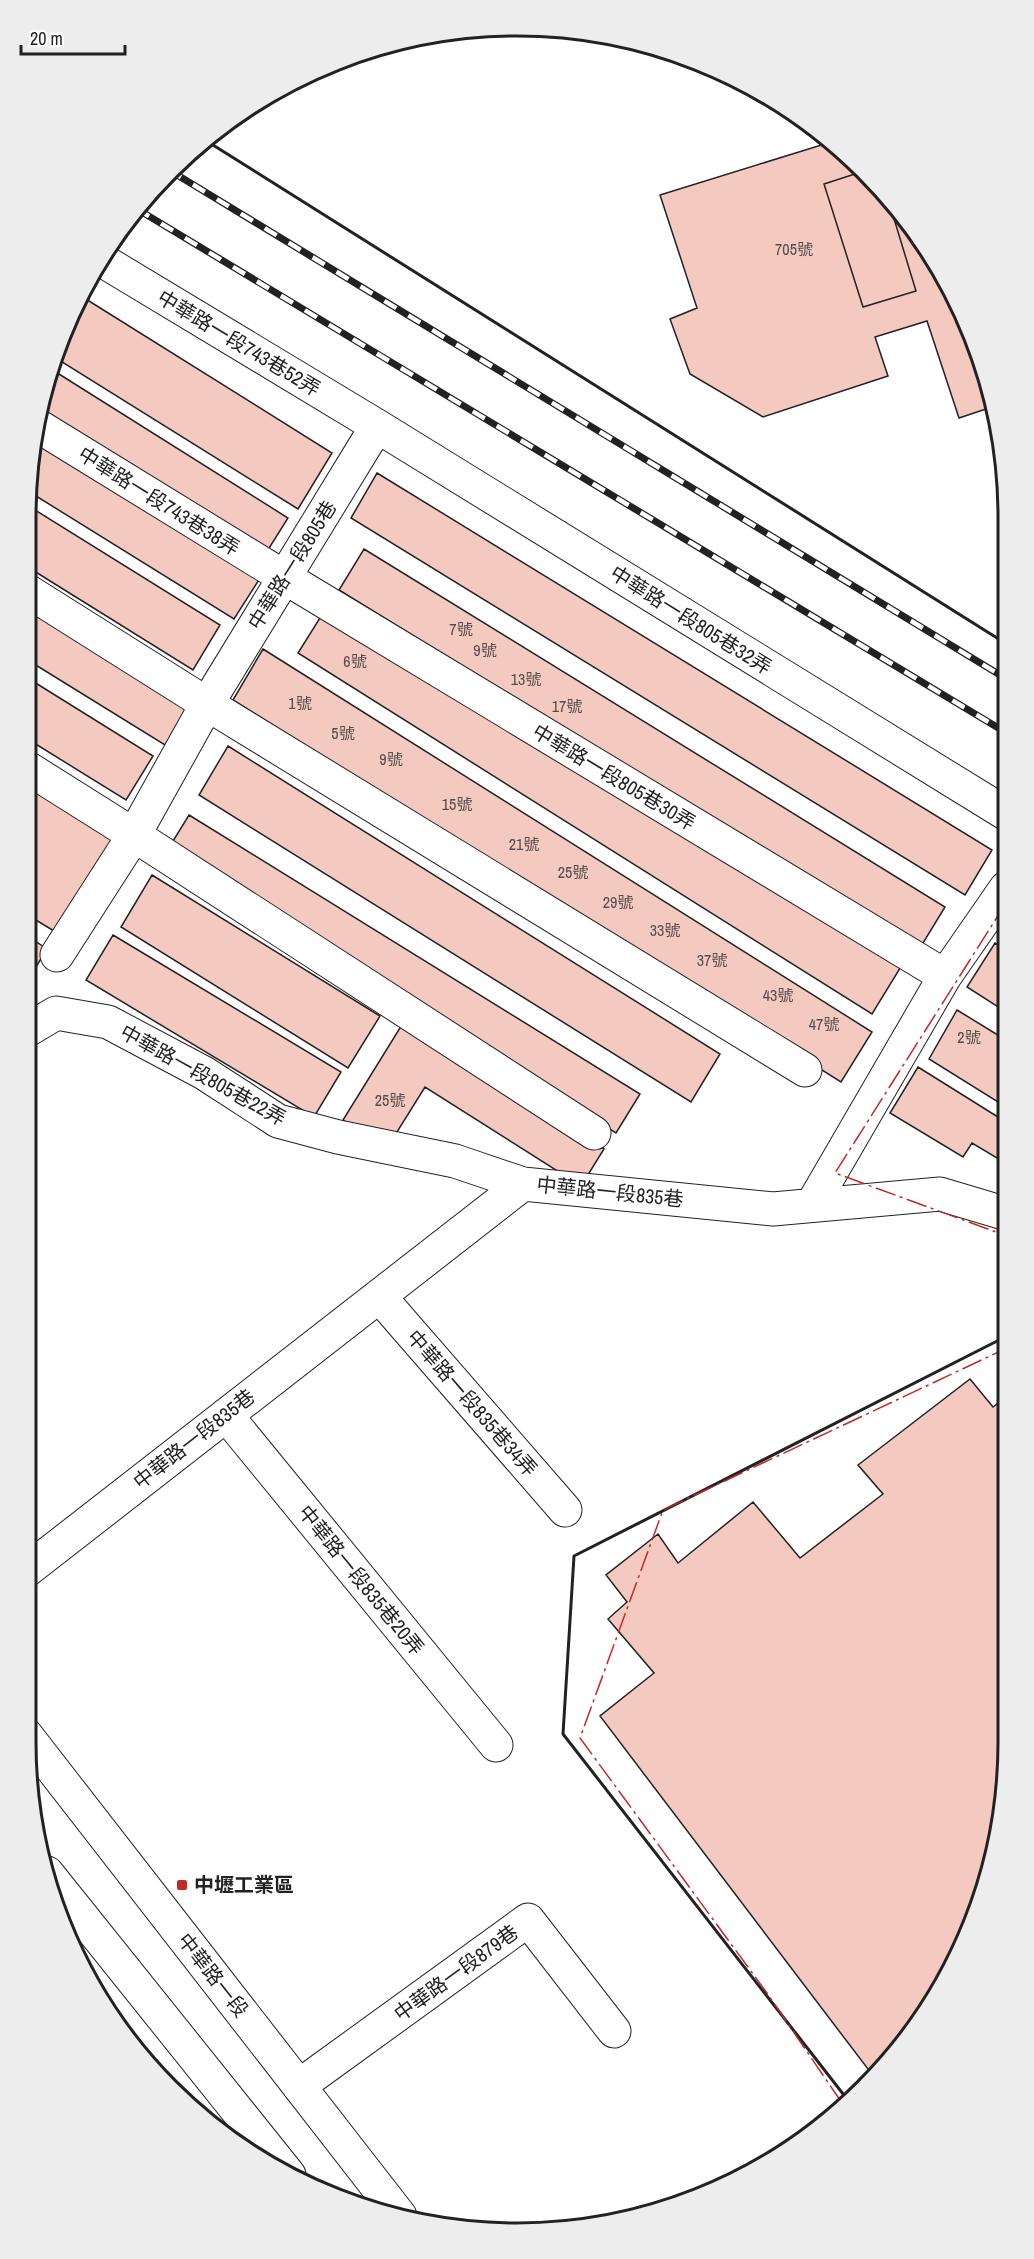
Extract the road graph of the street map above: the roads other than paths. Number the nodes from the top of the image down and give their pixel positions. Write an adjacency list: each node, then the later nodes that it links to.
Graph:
1 (108, 264): 2 (street, 中華路一段743巷52弄)
2 (377, 426): 4 (street, 中華路一段805巷); 8 (street, 中華路一段805巷32弄)
3 (44, 430): 4 (street, 中華路一段743巷38弄)
4 (284, 578): 6 (street, 中華路一段805巷); 12 (street, 中華路一段805巷30弄)
5 (36, 596): 6 (street)
6 (207, 704): 9 (street, 中華路一段805巷); 14 (street)
7 (36, 773): 9 (street)
8 (998, 809)
9 (134, 835): 11 (street, 中華路一段805巷); 15 (street)
10 (998, 900): 12 (street)
11 (57, 956)
12 (945, 976): 17 (street)
13 (36, 1025): 16 (street, 中華路一段805巷22弄)
14 (805, 1070)
15 (594, 1132)
16 (523, 1184): 17 (street, 中華路一段835巷); 19 (street, 中華路一段835巷)
17 (812, 1205): 18 (street, 中華路一段835巷)
18 (998, 1211)
19 (379, 1296): 20 (street, 中華路一段835巷); 21 (street, 中華路一段835巷34弄)
20 (226, 1415): 22 (street, 中華路一段835巷); 23 (street, 中華路一段835巷20弄)
21 (565, 1510)
22 (36, 1563)
23 (496, 1745)
24 (36, 1748): 27 (street, 中華路一段)
25 (59, 1888): 28 (street)
26 (614, 2031): 27 (street, 中華路一段879巷)
27 (299, 2086): 29 (street, 中華路一段)
28 (276, 2159)
29 (393, 2207)

